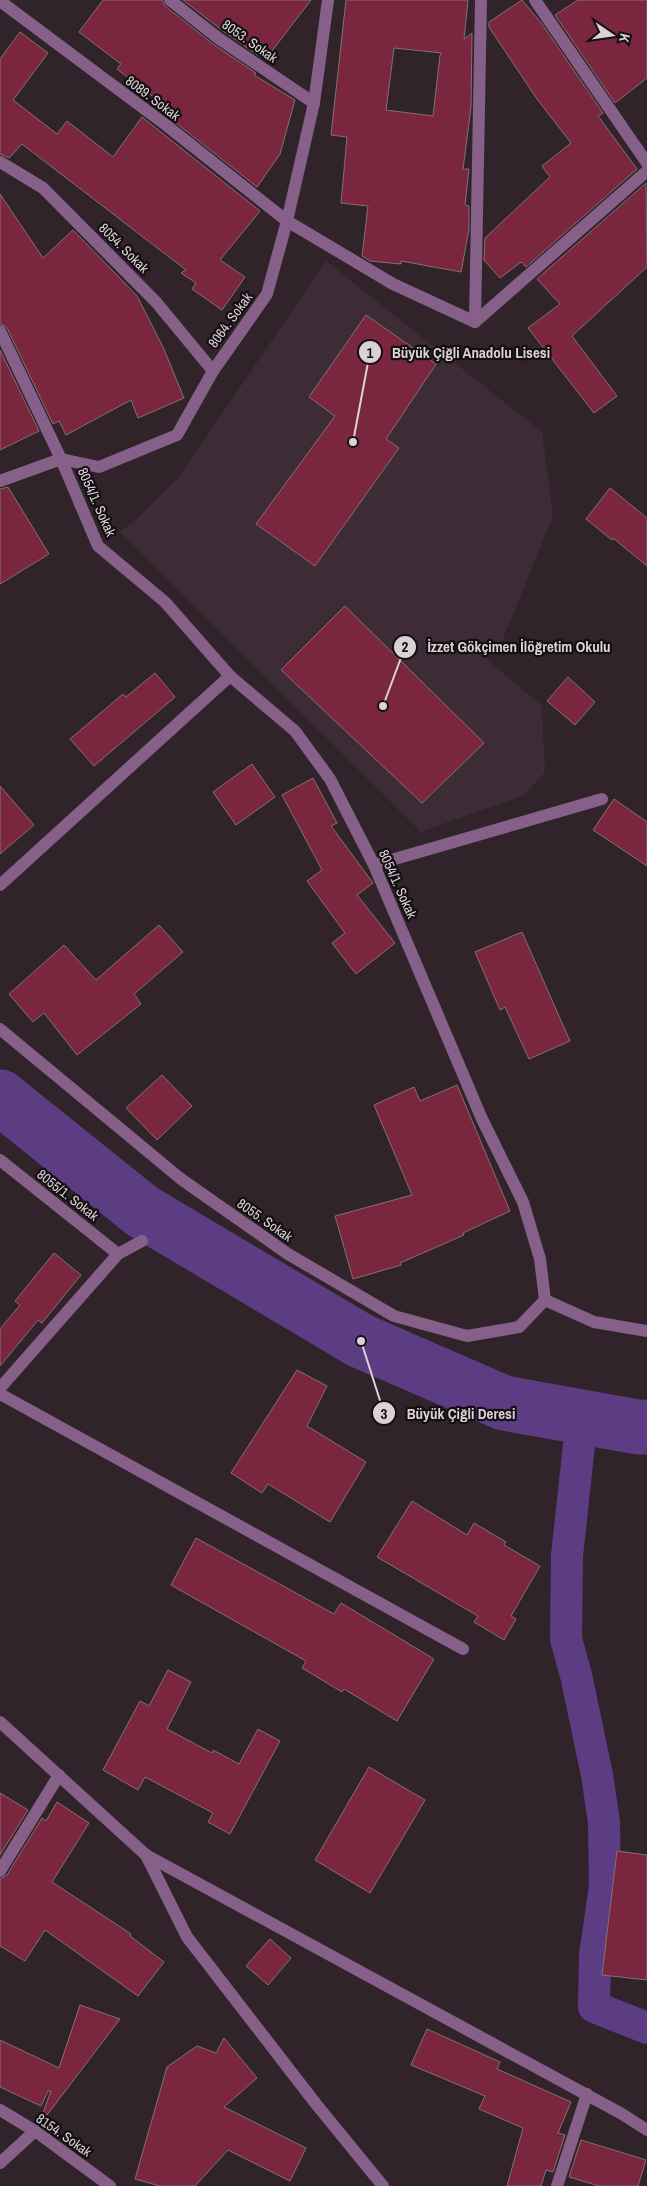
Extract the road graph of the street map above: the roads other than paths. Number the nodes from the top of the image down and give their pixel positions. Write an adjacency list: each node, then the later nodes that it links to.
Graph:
1 (170, 0): 6 (street, 8053. Sokak)
2 (328, 0): 6 (street, 8064. Sokak)
3 (481, 0): 11 (street)
4 (535, 0): 8 (street)
5 (0, 1): 10 (street, 8089. Sokak)
6 (314, 104): 10 (street, 8064. Sokak)
7 (0, 162): 13 (street, 8054. Sokak)
8 (647, 163)
9 (647, 171): 11 (street)
10 (287, 221): 11 (street, 8089. Sokak); 13 (street, 8064. Sokak)
11 (475, 322)
12 (0, 332): 14 (street, 8054/1. Sokak)
13 (212, 370): 14 (street, 8064. Sokak)
14 (62, 459): 15 (street); 16 (street, 8054/1. Sokak)
15 (0, 481)
16 (230, 676): 18 (street, 8054/1. Sokak); 19 (street)
17 (602, 799): 18 (street)
18 (374, 865): 24 (street, 8054/1. Sokak)
19 (0, 885)
20 (0, 1029): 24 (street, 8055. Sokak)
21 (0, 1160): 23 (street, 8055/1. Sokak)
22 (142, 1241): 23 (street)
23 (118, 1254): 26 (street)
24 (545, 1300): 25 (street)
25 (647, 1331)
26 (0, 1388)
27 (0, 1394): 28 (street)
28 (463, 1649)
29 (0, 1722): 30 (street)
30 (59, 1775): 31 (street); 32 (street)
31 (146, 1855): 33 (street); 39 (street)
32 (0, 1871)
33 (587, 2094): 35 (street); 40 (street)
34 (0, 2110): 36 (street, 8154. Sokak)
35 (647, 2130)
36 (34, 2132): 37 (street); 38 (street, 8154. Sokak)
37 (0, 2163)
38 (110, 2186)
39 (383, 2186)
40 (557, 2186)

